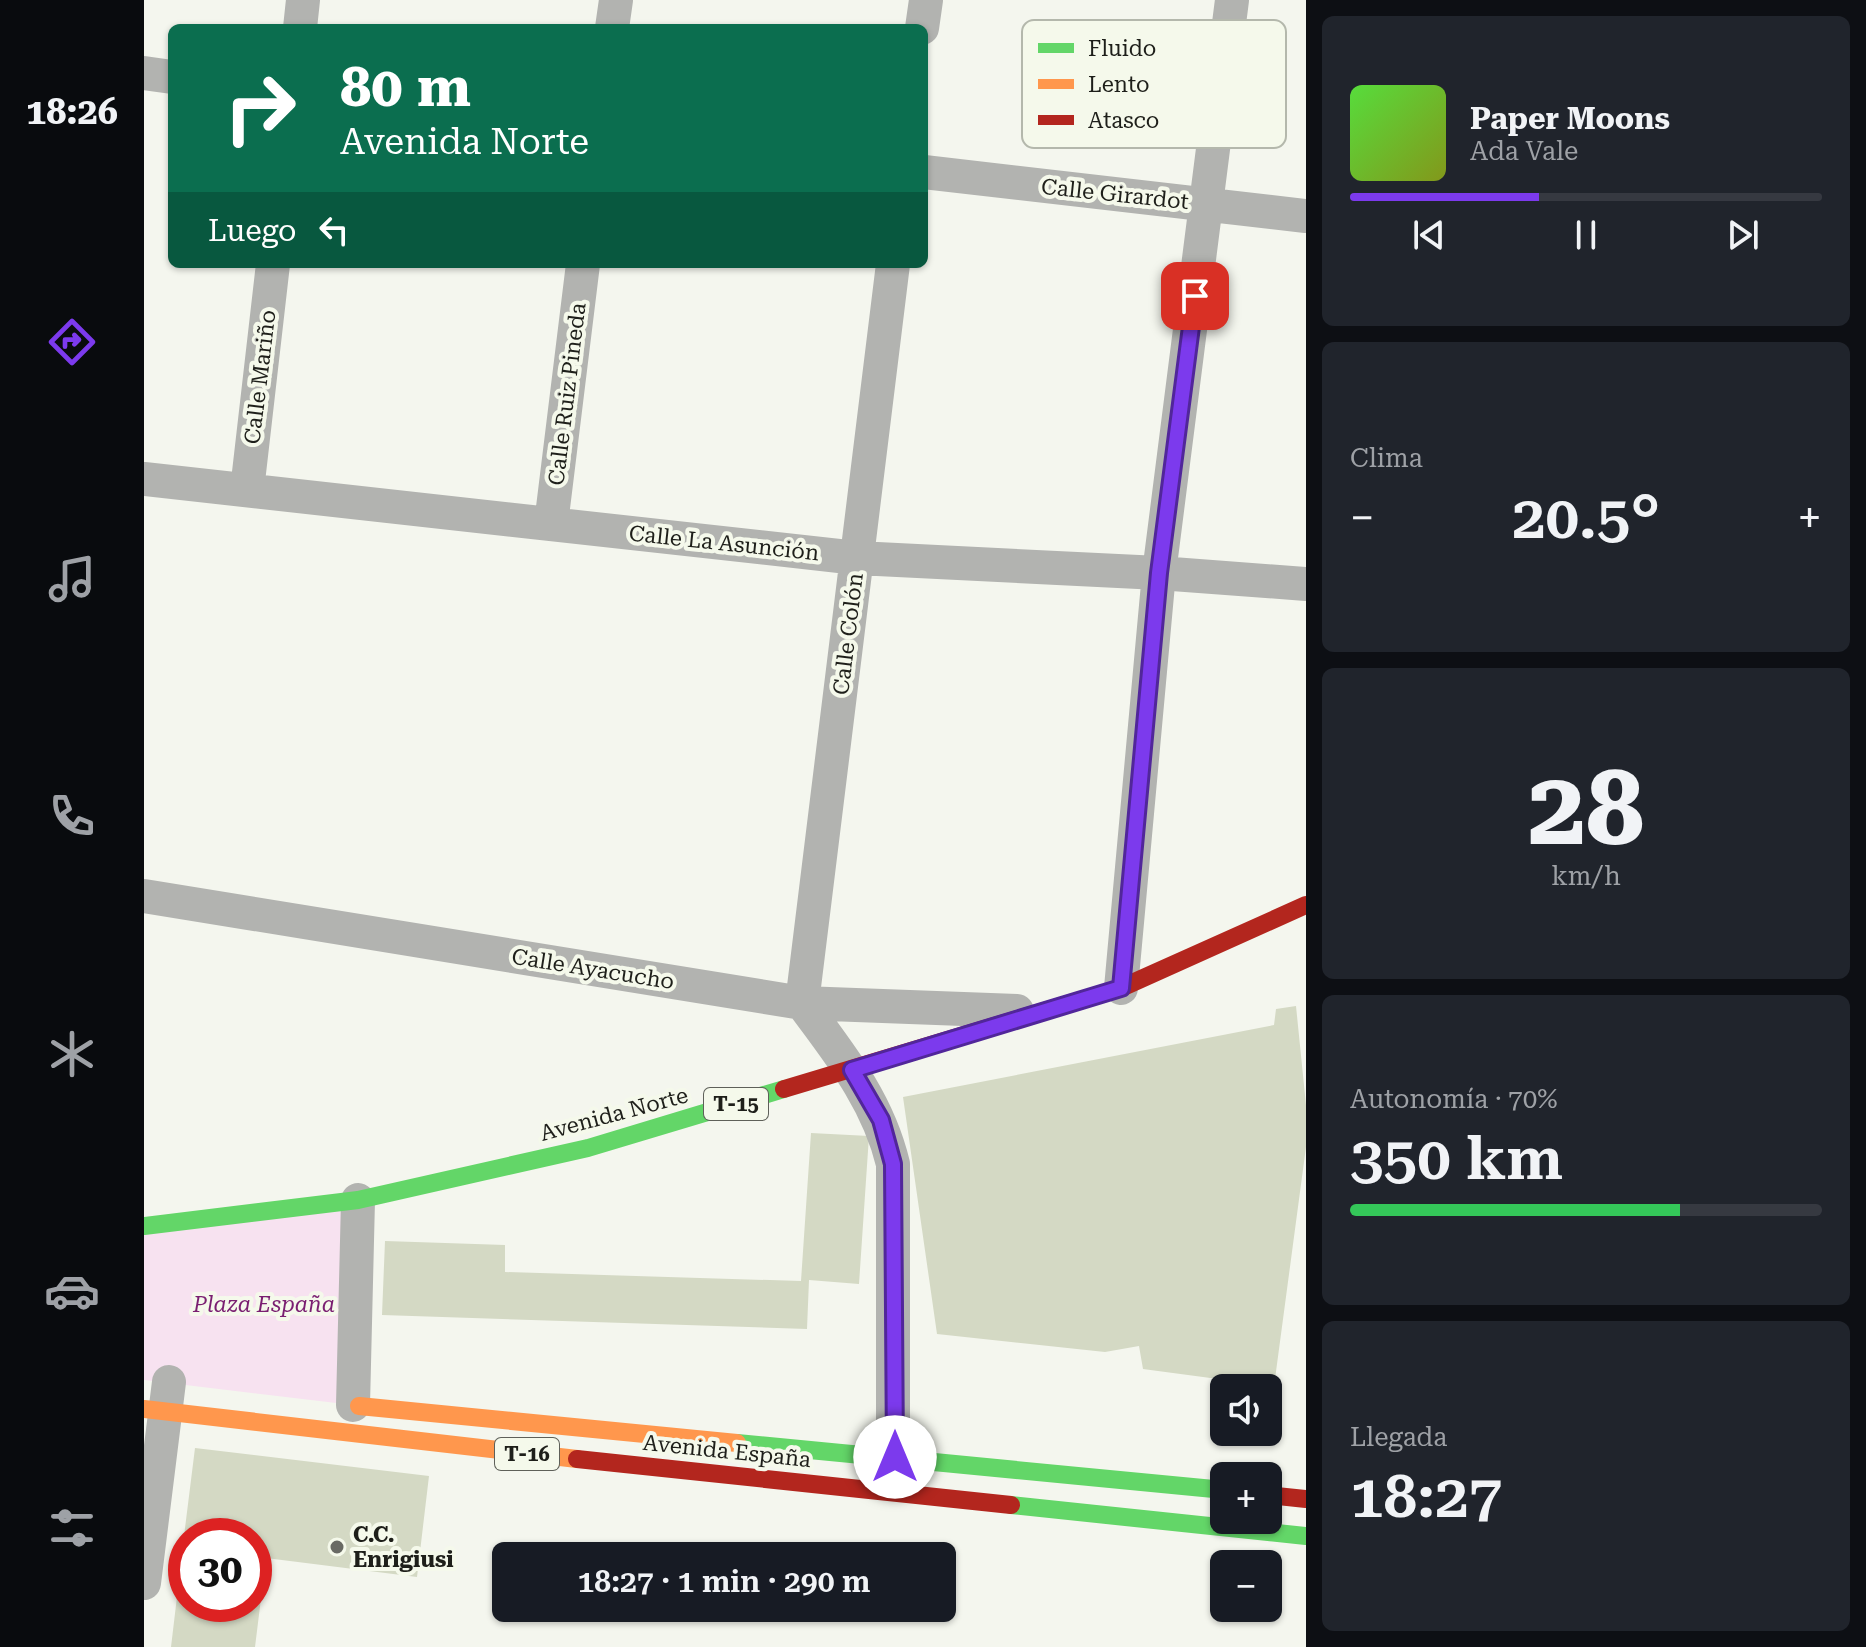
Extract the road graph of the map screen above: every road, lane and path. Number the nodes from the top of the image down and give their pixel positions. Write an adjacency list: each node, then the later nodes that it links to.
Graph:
1 (303, 0): 6 (street)
2 (616, 0): 7 (street)
3 (926, 0): 8 (street)
4 (1232, 0): 5 (street)
5 (1229, 20)
6 (300, 24)
7 (613, 24)
8 (923, 24)
9 (144, 73): 10 (street)
10 (168, 76)
11 (1213, 148): 13 (street)
12 (928, 172): 13 (street, Calle Girardot)
13 (1206, 204): 14 (street, Calle Girardot); 22 (street)
14 (1306, 216)
15 (273, 268): 19 (street, Calle Mariño)
16 (583, 268): 20 (street, Calle Ruiz Pineda)
17 (893, 268): 21 (street, Calle Colón)
18 (144, 479): 19 (street, Calle La Asunción)
19 (247, 490): 20 (street, Calle La Asunción)
20 (551, 524): 21 (street, Calle La Asunción)
21 (857, 558): 22 (street, Calle La Asunción); 27 (street, Calle Colón)
22 (1159, 573): 23 (street, Calle La Asunción); 26 (street)
23 (1306, 584)
24 (144, 896): 27 (street, Calle Ayacucho)
25 (1306, 905): 26 (highway, Avenida Norte / T-15)
26 (1121, 988): 28 (highway, Avenida Norte / T-15)
27 (802, 1003): 28 (street, Calle Ayacucho); 29 (street)
28 (1045, 1012): 29 (highway, Avenida Norte / T-15)
29 (852, 1070): 30 (highway, Avenida Norte / T-15); 34 (street)
30 (358, 1200): 31 (highway, Avenida Norte / T-15); 33 (street)
31 (144, 1226)
32 (161, 1393): 36 (highway, Avenida España / T-16); 40 (street)
33 (345, 1404): 34 (highway, Avenida España / T-16)
34 (895, 1457): 35 (highway, Avenida España / T-16); 36 (street)
35 (1210, 1489)
36 (891, 1492): 39 (highway, Avenida España / T-16)
37 (1282, 1496): 38 (highway)
38 (1306, 1499)
39 (1306, 1536)
40 (144, 1583)

